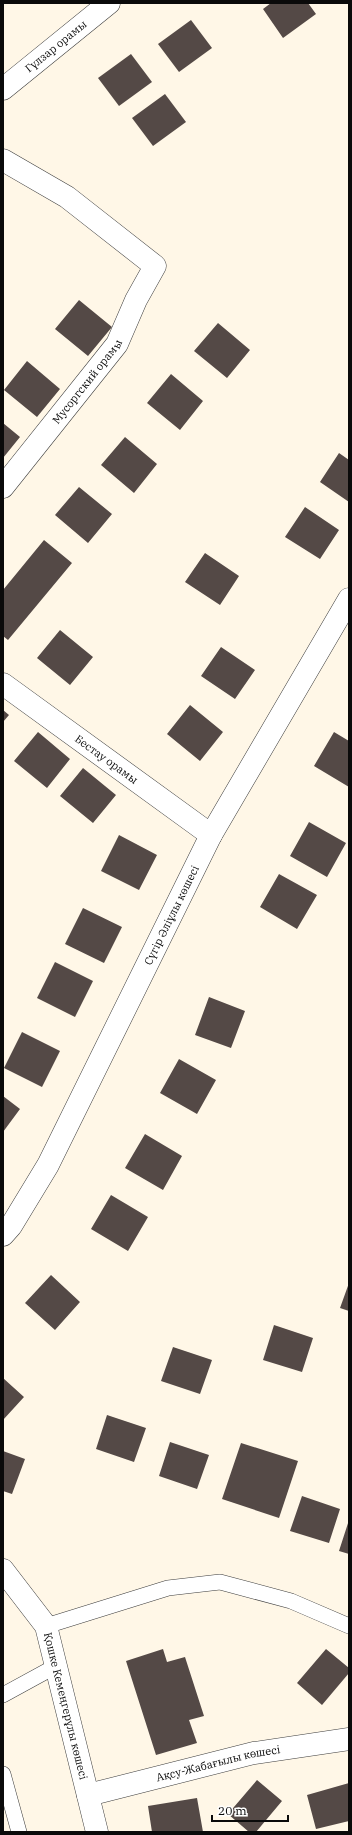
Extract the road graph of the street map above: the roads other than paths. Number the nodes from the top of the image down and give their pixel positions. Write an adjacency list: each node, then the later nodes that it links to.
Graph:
1 (109, 3): 2 (street, Гүлзар орамы)
2 (3, 89)
3 (3, 159): 4 (street, Мусоргский орамы)
4 (3, 487)
5 (349, 599): 7 (street, Сүгір Әліұлы көшесі)
6 (3, 684): 7 (street, Бестау орамы)
7 (211, 835): 8 (street, Сүгір Әліұлы көшесі)
8 (3, 1235)
9 (3, 1570): 10 (street, Қошке Кемеңгерұлы көшесі)
10 (46, 1626): 11 (lane); 12 (street, Қошке Кемеңгерұлы көшесі)
11 (349, 1626)
12 (56, 1666): 13 (lane); 16 (street, Қошке Кемеңгерұлы көшесі)
13 (3, 1695)
14 (349, 1740): 16 (street, Ақсу-Жабағылы көшесі)
15 (3, 1774): 17 (lane)
16 (88, 1795): 18 (street, Қошке Кемеңгерұлы көшесі)
17 (19, 1832)
18 (97, 1832)

